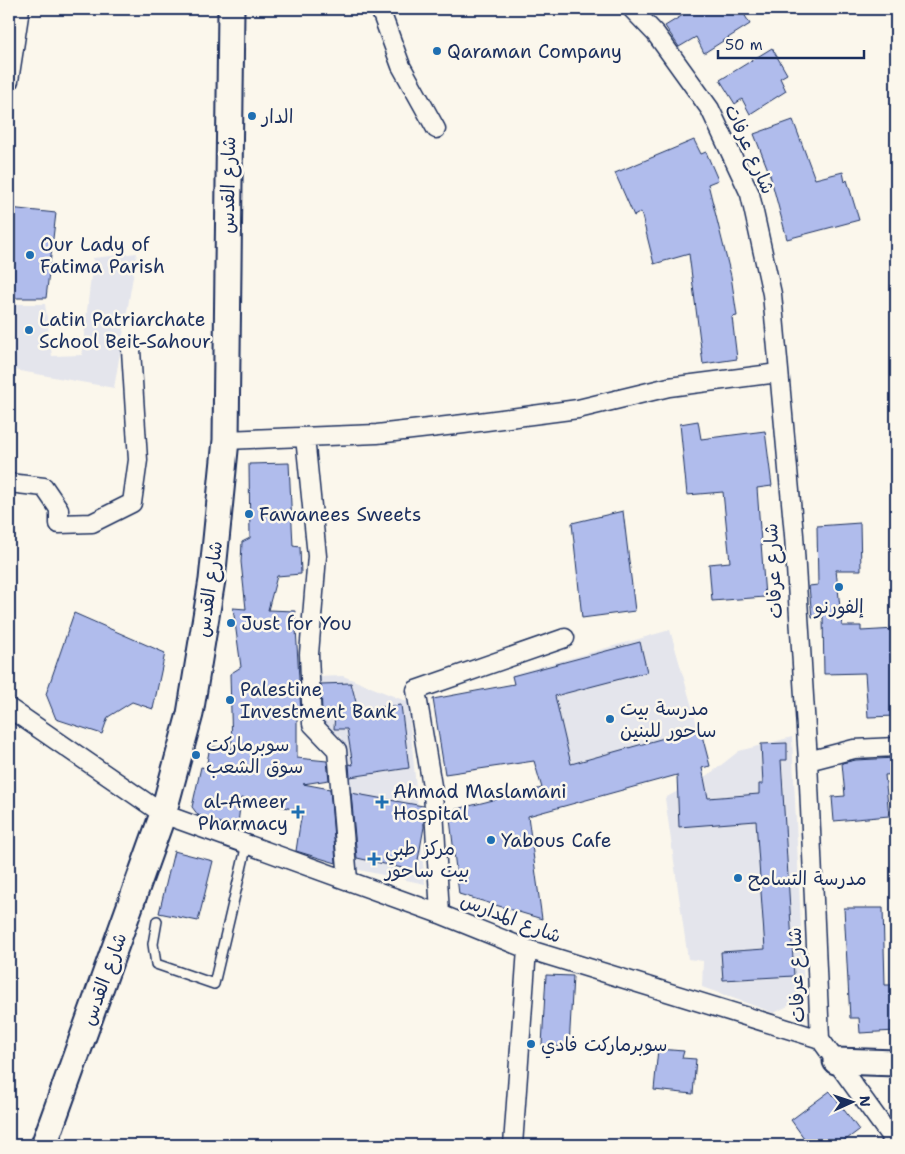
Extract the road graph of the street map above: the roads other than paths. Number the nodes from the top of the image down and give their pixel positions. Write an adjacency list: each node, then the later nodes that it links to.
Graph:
1 (20, 9): 5 (street)
2 (231, 9): 10 (main road, شارع القدس)
3 (380, 9): 6 (street)
4 (632, 9): 8 (street, شارع عرفات)
5 (9, 81)
6 (436, 129)
7 (131, 350): 11 (street)
8 (778, 372): 9 (street); 15 (street, شارع عرفات)
9 (304, 437): 10 (street); 18 (street)
10 (226, 440): 16 (main road, شارع القدس)
11 (9, 483)
12 (565, 638): 19 (street)
13 (9, 708): 16 (street, شارع المدارس)
14 (896, 747): 15 (street)
15 (808, 761): 22 (street, شارع عرفات)
16 (163, 814): 17 (street, شارع المدارس); 26 (main road, شارع القدس)
17 (247, 844): 18 (street, شارع المدارس); 20 (lane)
18 (348, 880): 19 (street, شارع المدارس)
19 (440, 914): 21 (street, شارع المدارس)
20 (157, 921)
21 (527, 949): 22 (street, شارع المدارس); 27 (street)
22 (820, 1039): 23 (street, شارع عرفات)
23 (836, 1061): 24 (main road); 25 (street, شارع عرفات)
24 (896, 1063)
25 (896, 1144)
26 (44, 1145)
27 (513, 1145)

